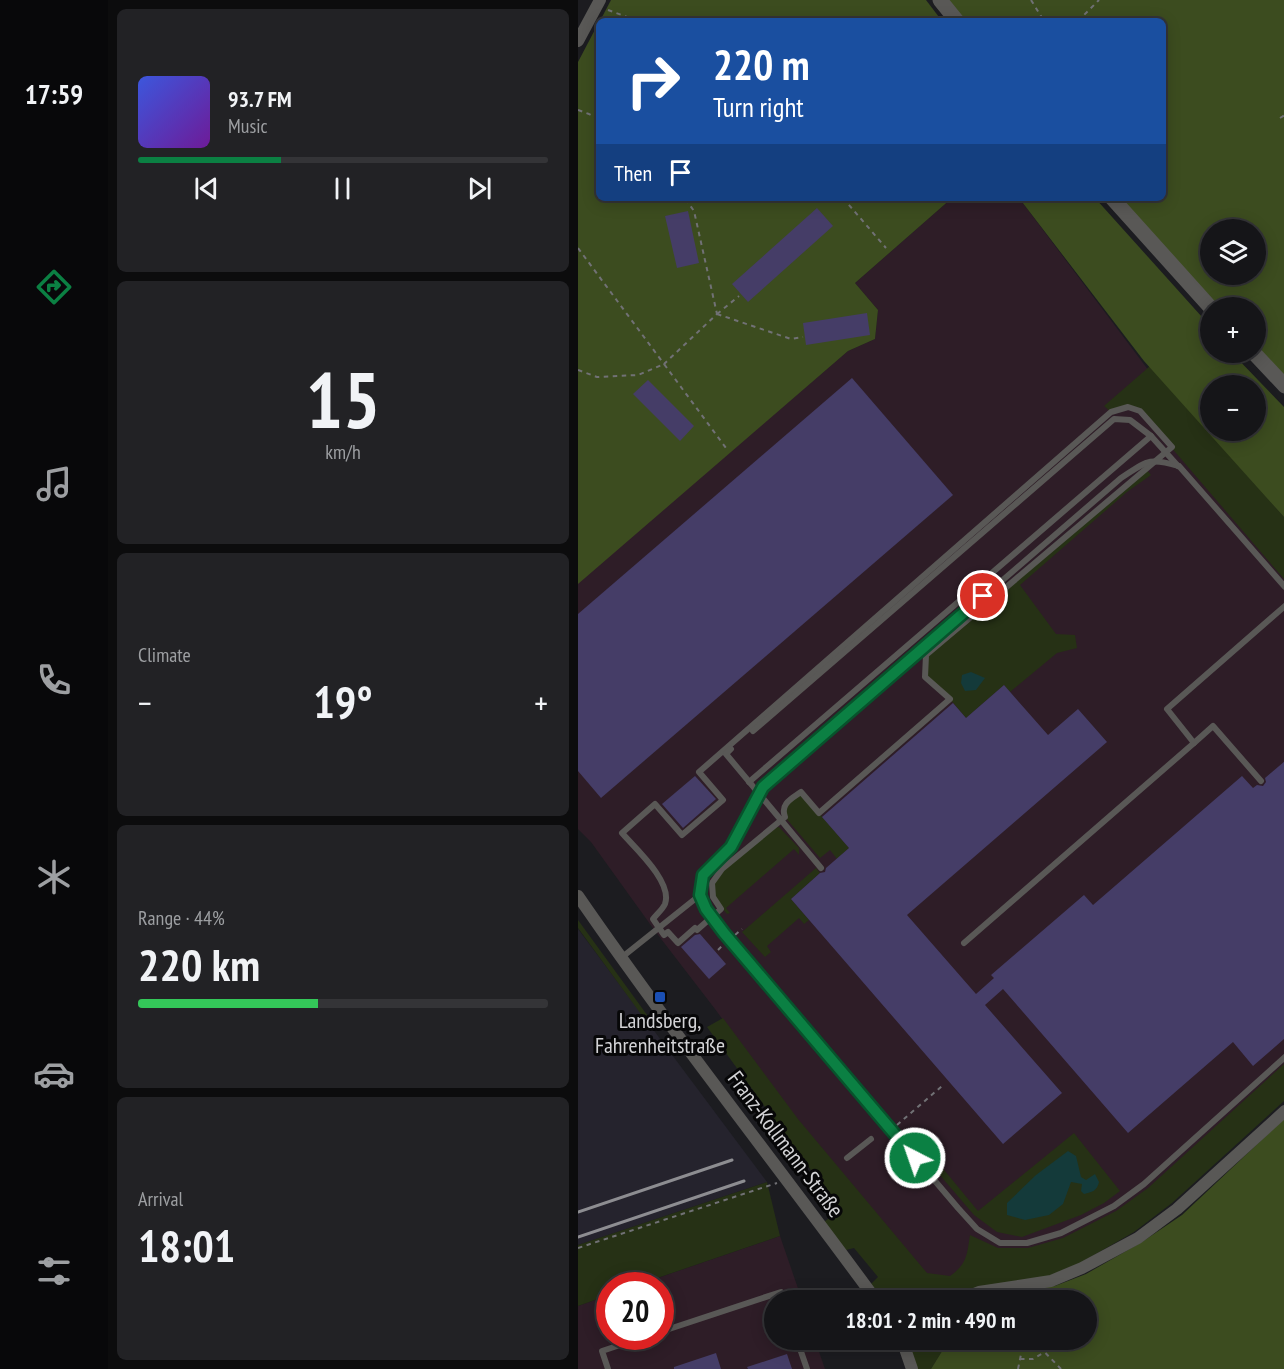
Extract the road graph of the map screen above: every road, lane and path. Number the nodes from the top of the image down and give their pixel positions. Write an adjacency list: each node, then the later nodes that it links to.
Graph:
1 (941, 0): 6 (street)
2 (1031, 0): 7 (path)
3 (1099, 0): 8 (path)
4 (598, 3): 5 (path); 9 (street)
5 (631, 18)
6 (955, 18)
7 (1042, 18)
8 (1081, 18)
9 (578, 40)
10 (578, 110): 12 (path)
11 (1284, 115): 13 (path)
12 (596, 118)
13 (1280, 118)
14 (687, 201): 21 (path)
15 (846, 201): 17 (path)
16 (1115, 201): 20 (street)
17 (886, 248)
18 (578, 249): 24 (path)
19 (739, 296): 21 (path)
20 (1201, 297)
21 (717, 314): 22 (path); 24 (path)
22 (803, 336)
23 (1263, 363): 26 (street)
24 (664, 364): 25 (path); 28 (path)
25 (578, 370)
26 (1284, 386)
27 (1151, 436): 29 (lane); 36 (lane); 36 (lane)
28 (726, 448)
29 (1166, 452): 30 (lane); 31 (lane); 43 (lane)
30 (1157, 460): 31 (lane); 37 (lane); 38 (lane)
31 (1179, 466): 32 (lane)
32 (1284, 587)
33 (1284, 606): 34 (lane)
34 (1194, 743): 35 (lane); 44 (lane)
35 (1261, 781)
36 (749, 782): 37 (lane)
37 (759, 794): 38 (lane); 40 (lane)
38 (781, 821): 39 (lane); 42 (lane)
39 (821, 868)
40 (700, 895): 42 (lane); 43 (lane)
41 (578, 896): 45 (street, Franz-Kollmann-Straße)
42 (712, 917): 43 (lane); 49 (lane)
43 (659, 928): 45 (lane)
44 (964, 943)
45 (621, 958): 52 (street, Franz-Kollmann-Straße)
46 (1284, 1057): 49 (lane)
47 (942, 1086): 49 (path)
48 (1284, 1111): 55 (street)
49 (891, 1130)
50 (870, 1139): 51 (lane)
51 (847, 1158)
52 (788, 1179): 53 (path); 54 (street, Franz-Kollmann-Straße)
53 (578, 1248)
54 (869, 1290)
55 (992, 1290)
56 (764, 1298): 57 (lane)
57 (674, 1327)
58 (608, 1350): 64 (lane)
59 (800, 1350): 65 (lane)
60 (905, 1350): 66 (street)
61 (1022, 1350): 63 (path)
62 (1046, 1351): 63 (path); 68 (path)
63 (1020, 1359): 67 (path)
64 (608, 1369)
65 (807, 1369)
66 (912, 1369)
67 (1018, 1369)
68 (1061, 1369)

